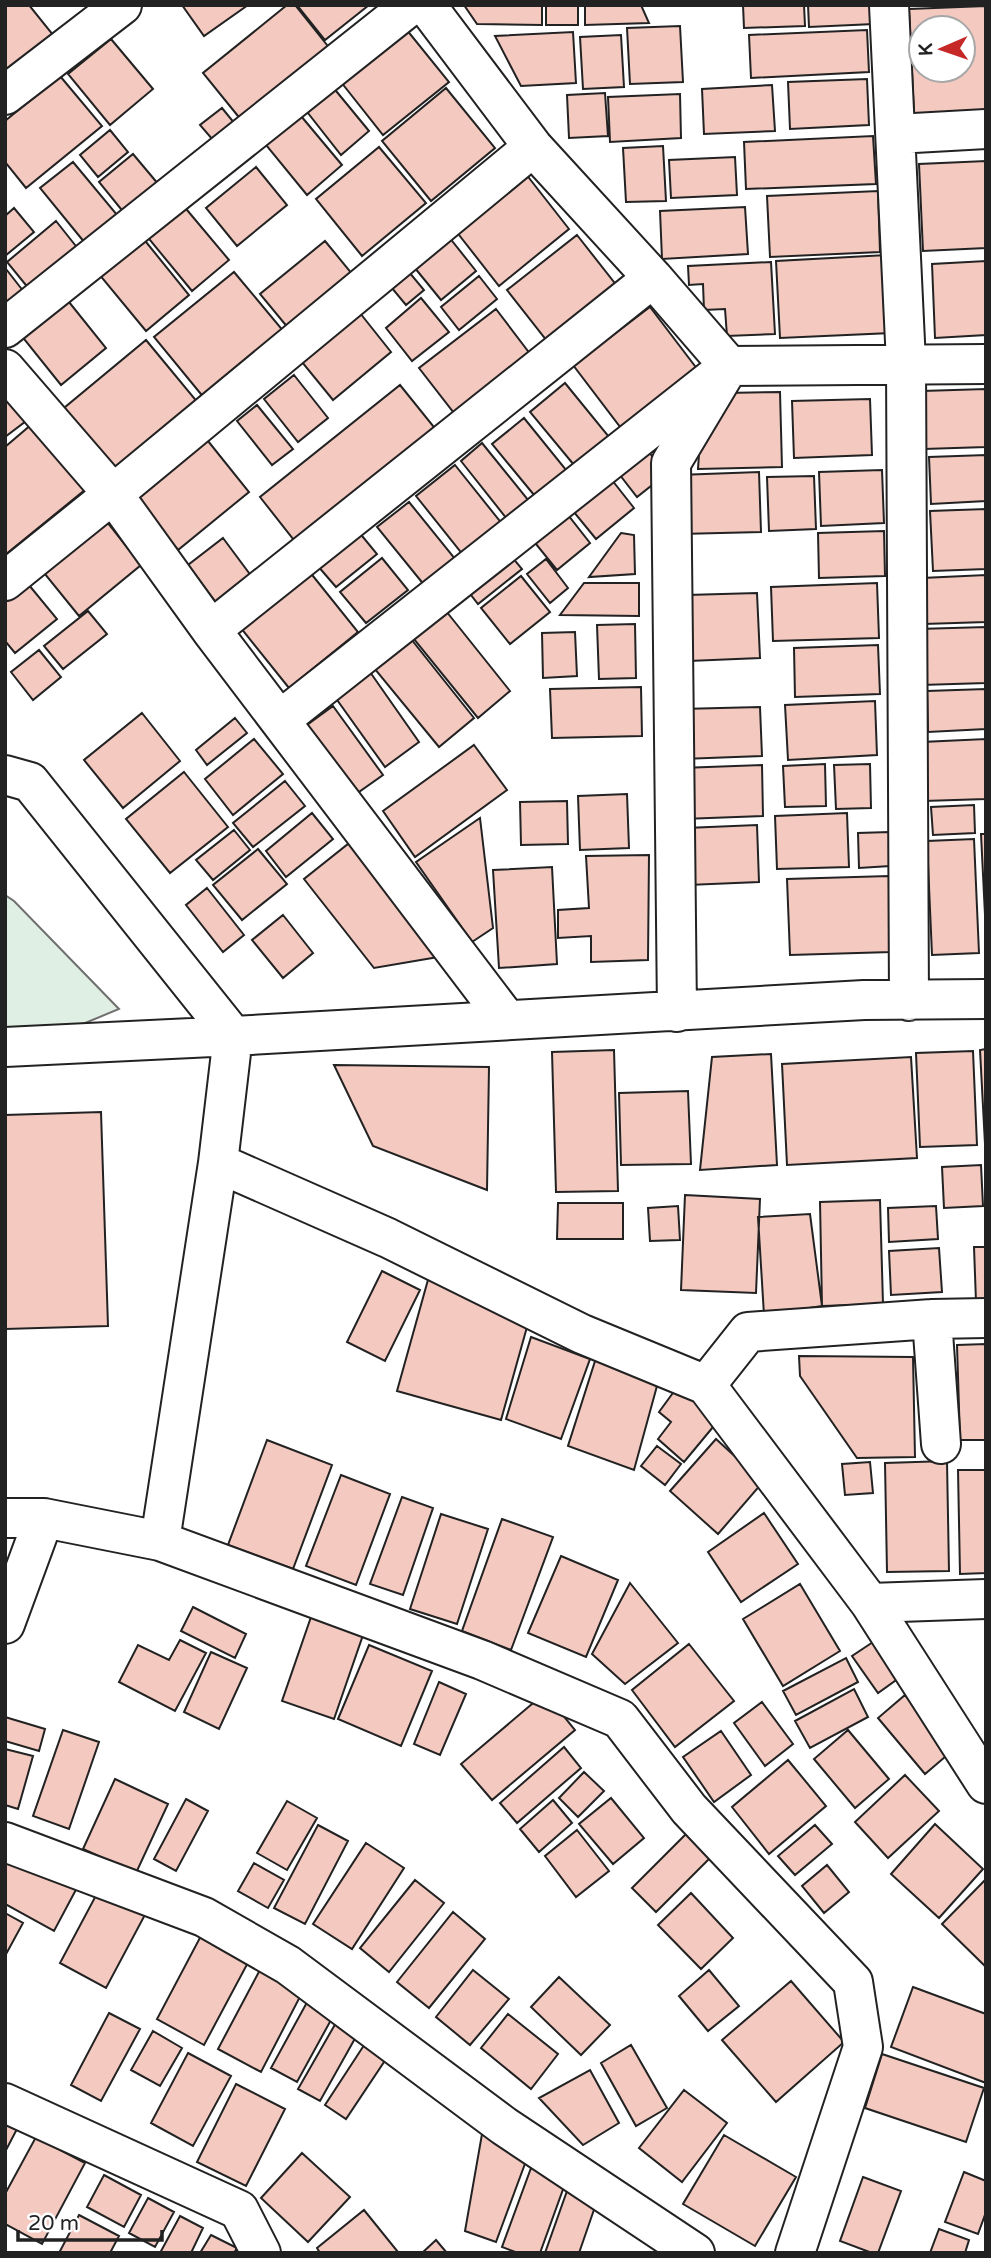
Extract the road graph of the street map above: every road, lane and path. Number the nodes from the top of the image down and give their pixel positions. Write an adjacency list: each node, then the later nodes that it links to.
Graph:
1 (122, 5): 5 (street)
2 (411, 5): 10 (street)
3 (426, 5): 8 (street)
4 (889, 5): 7 (street)
5 (5, 96)
6 (986, 130): 7 (street)
7 (896, 134): 11 (street)
8 (533, 146): 9 (street); 15 (street)
9 (653, 278): 13 (street); 17 (street)
10 (5, 328)
11 (906, 363): 12 (street); 13 (street); 21 (street)
12 (986, 364)
13 (729, 366): 18 (street); 22 (street)
14 (5, 369): 15 (street)
15 (113, 494): 16 (street); 17 (street)
16 (5, 581)
17 (211, 630): 18 (street)
18 (280, 720): 23 (street)
19 (5, 775): 24 (street)
20 (986, 999): 21 (street)
21 (909, 1001): 22 (street)
22 (677, 1012): 23 (street)
23 (507, 1020): 24 (street)
24 (233, 1036): 25 (street); 26 (street)
25 (5, 1046)
26 (218, 1163): 29 (street); 33 (street)
27 (986, 1318): 28 (street)
28 (932, 1319): 29 (street); 30 (street)
29 (706, 1385): 35 (street)
30 (940, 1444)
31 (5, 1518): 32 (street)
32 (44, 1518): 33 (street); 36 (street)
33 (160, 1541): 40 (street)
34 (986, 1599): 35 (street)
35 (870, 1603): 37 (street)
36 (5, 1624)
37 (986, 1784)
38 (5, 1842): 42 (street)
39 (5, 2103): 41 (street)
40 (805, 2250)
41 (261, 2253)
42 (695, 2253)

